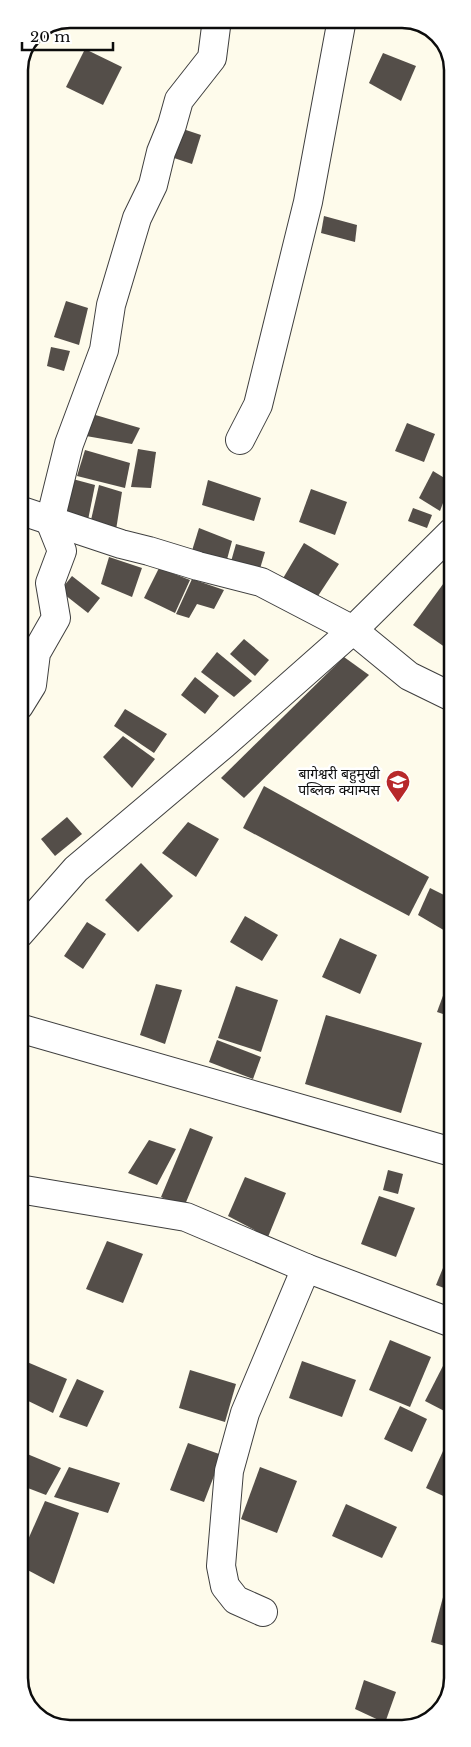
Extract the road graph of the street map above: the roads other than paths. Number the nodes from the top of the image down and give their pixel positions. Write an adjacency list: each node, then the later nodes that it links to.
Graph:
1 (216, 28): 5 (street)
2 (340, 28): 3 (street)
3 (240, 440)
4 (28, 513): 5 (street)
5 (50, 521): 7 (street); 8 (street)
6 (443, 541): 7 (street)
7 (353, 630): 9 (street); 10 (street)
8 (28, 691)
9 (443, 691)
10 (28, 924)
11 (28, 1031): 12 (street)
12 (443, 1149)
13 (28, 1190): 14 (street)
14 (306, 1268): 15 (street); 16 (street)
15 (443, 1320)
16 (263, 1612)

